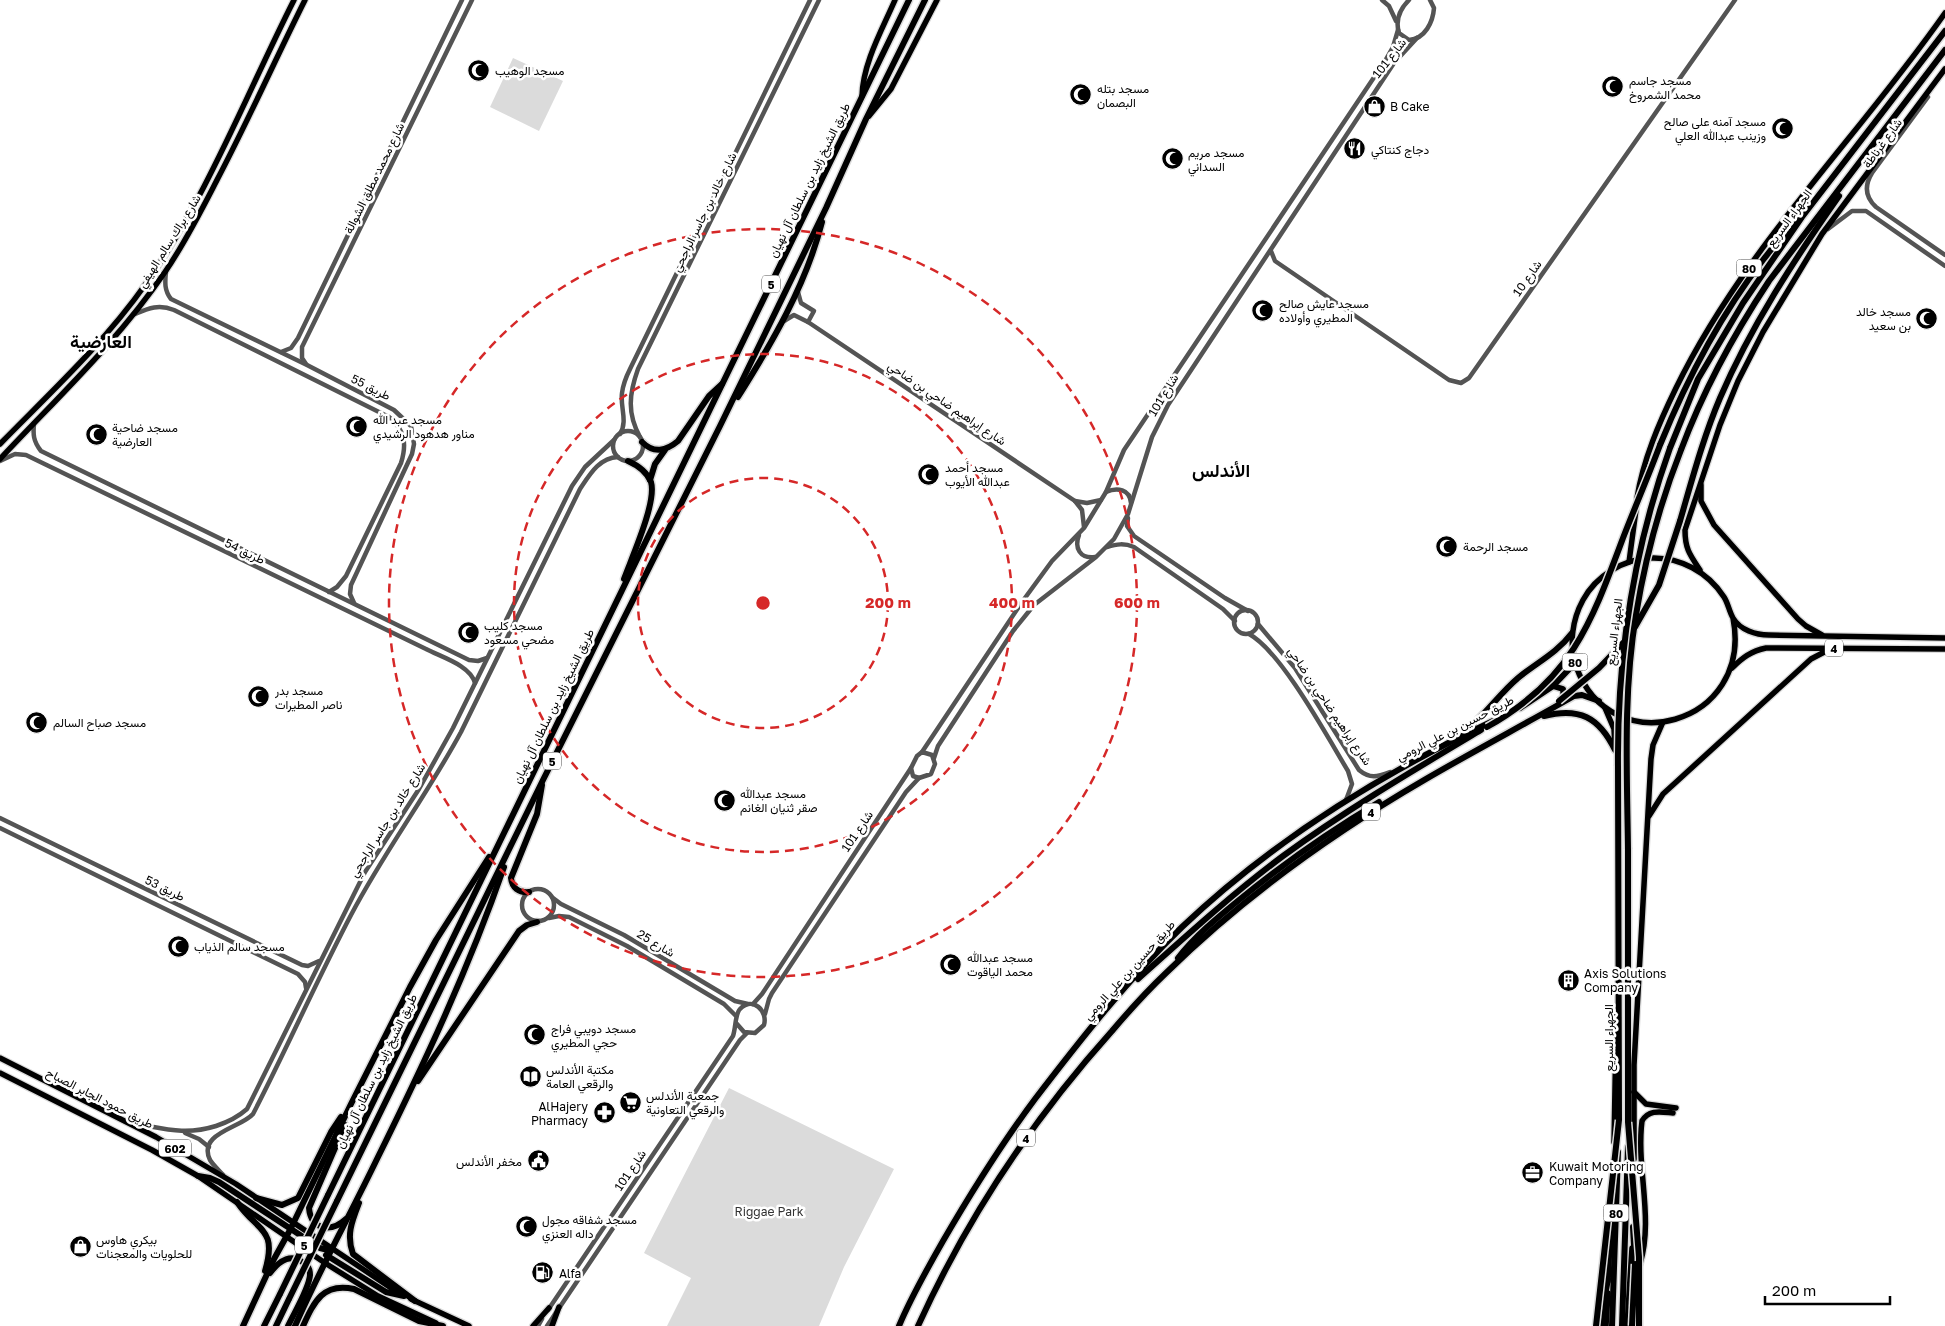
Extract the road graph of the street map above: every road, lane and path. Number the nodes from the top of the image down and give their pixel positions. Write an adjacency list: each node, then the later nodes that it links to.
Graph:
1 (305, 0): 17 (main road, شارع براك سالم الهيفي)
2 (462, 0): 37 (street, شارع محمد مطلق الشوالة)
3 (472, 0): 38 (street, شارع محمد مطلق الشوالة)
4 (810, 0): 33 (street, شارع خالد بن جاسر الراجحي)
5 (818, 0): 35 (street, شارع خالد بن جاسر الراجحي)
6 (895, 0): 25 (main road, طريق الشيخ زايد بن سلطان آل نهيان)
7 (909, 0): 25 (highway, طريق الشيخ زايد بن سلطان آل نهيان / 5)
8 (926, 0): 26 (highway, طريق الشيخ زايد بن سلطان آل نهيان / 5)
9 (937, 0): 26 (main road, طريق الشيخ زايد بن سلطان آل نهيان)
10 (1382, 0): 19 (street)
11 (1409, 0): 19 (street, شارع 101)
12 (1430, 0): 16 (street)
13 (1438, 0): 16 (street)
14 (1735, 0): 50 (street, شارع 10)
15 (293, 3): 17 (main road); 30 (main road, شارع براك سالم الهيفي)
16 (1434, 8): 21 (street, شارع 101)
17 (300, 11): 31 (main road, شارع براك سالم الهيفي)
18 (1945, 11): 103 (main road, الجهراء السريع / 80)
19 (1398, 27): 21 (street); 28 (street, شارع 101)
20 (1945, 31): 44 (highway, الجهراء السريع / 80)
21 (1417, 38): 29 (street, شارع 101)
22 (1944, 51): 27 (highway, الجهراء السريع / 80)
23 (1945, 68): 46 (main road, 80)
24 (1945, 74): 42 (street, شارع غرناطة)
25 (862, 96): 69 (highway, طريق الشيخ زايد بن سلطان آل نهيان / 5)
26 (866, 119): 43 (highway, طريق الشيخ زايد بن سلطان آل نهيان / 5)
27 (1888, 125): 137 (highway, bridge); 194 (highway, الجهراء السريع / 80, bridge)
28 (1342, 126): 29 (street); 63 (street, شارع 101)
29 (1349, 132): 47 (street, شارع 101)
30 (214, 165): 31 (main road); 32 (main road, شارع براك سالم الهيفي)
31 (223, 170): 34 (main road, شارع براك سالم الهيفي)
32 (209, 175): 34 (main road); 62 (main road, شارع براك سالم الهيفي)
33 (724, 175): 35 (street); 36 (street, شارع خالد بن جاسر الراجحي)
34 (218, 178): 52 (main road, شارع براك سالم الهيفي)
35 (732, 178): 39 (street, شارع خالد بن جاسر الراجحي)
36 (719, 186): 39 (street); 78 (street, شارع خالد بن جاسر الراجحي)
37 (371, 187): 38 (street); 40 (street, شارع محمد مطلق الشوالة)
38 (380, 189): 41 (street, شارع محمد مطلق الشوالة)
39 (726, 190): 80 (street, شارع خالد بن جاسر الراجحي)
40 (366, 199): 41 (street); 59 (street, شارع محمد مطلق الشوالة)
41 (373, 204): 60 (street, شارع محمد مطلق الشوالة)
42 (1876, 207): 45 (street); 48 (street)
43 (826, 208): 53 (highway); 77 (highway, طريق الشيخ زايد بن سلطان آل نهيان / 5)
44 (1809, 208): 180 (highway, bridge); 193 (highway, الجهراء السريع / 80, bridge)
45 (1871, 214): 46 (street); 51 (street)
46 (1822, 234): 87 (main road, 80)
47 (1271, 250): 49 (street, شارع 101); 50 (street)
48 (1945, 255)
49 (1263, 261): 50 (street); 67 (street, شارع 101)
50 (1275, 261)
51 (1945, 266)
52 (166, 271): 54 (street); 56 (main road, شارع براك سالم الهيفي)
53 (798, 287): 57 (street); 58 (highway)
54 (178, 302): 55 (street); 61 (street, طريق 55)
55 (174, 310): 56 (street, طريق 55); 74 (street, طريق 55)
56 (135, 314): 65 (main road, شارع براك سالم الهيفي)
57 (808, 322): 58 (street); 92 (street, شارع إبراهيم ضاحي بن ضاحي)
58 (780, 326): 77 (highway)
59 (298, 338): 60 (street); 61 (street, شارع محمد مطلق الشوالة)
60 (305, 341): 64 (street, شارع محمد مطلق الشوالة)
61 (280, 352): 64 (street, طريق 55)
62 (82, 359): 65 (main road); 66 (main road, شارع براك سالم الهيفي)
63 (1182, 364): 67 (street); 70 (street, شارع 101)
64 (307, 365): 71 (street, طريق 55)
65 (88, 367): 68 (main road, شارع براك سالم الهيفي)
66 (73, 369): 68 (main road); 81 (main road, شارع براك سالم الهيفي)
67 (1191, 370): 72 (street, شارع 101)
68 (80, 375): 76 (main road, شارع براك سالم الهيفي)
69 (726, 379): 82 (highway); 113 (highway, طريق الشيخ زايد بن سلطان آل نهيان / 5)
70 (1168, 384): 72 (street); 90 (street, شارع 101)
71 (352, 388): 73 (street, طريق 55); 74 (street)
72 (1176, 392): 93 (street, شارع 101)
73 (361, 393): 75 (street); 107 (street, طريق 55)
74 (348, 397): 75 (street, طريق 55)
75 (358, 401): 105 (street, طريق 55)
76 (34, 423): 84 (main road, شارع براك سالم الهيفي); 86 (street, طريق 54)
77 (720, 426): 152 (highway, طريق الشيخ زايد بن سلطان آل نهيان / 5)
78 (620, 434): 79 (street); 80 (street)
79 (614, 440): 83 (street); 106 (street, شارع خالد بن جاسر الراجحي)
80 (641, 440): 82 (highway); 85 (street)
81 (0, 444)
82 (665, 450): 89 (highway)
83 (618, 457): 85 (street); 108 (street, شارع خالد بن جاسر الراجحي)
84 (0, 460): 88 (street, طريق 54)
85 (628, 461): 89 (highway)
86 (84, 472): 88 (street); 95 (street, طريق 54)
87 (1702, 474): 104 (main road, 80); 121 (main road)
88 (79, 480): 97 (street, طريق 54)
89 (650, 480): 113 (highway)
90 (1106, 492): 91 (street, شارع 101); 93 (street)
91 (1102, 499): 92 (street); 98 (street, شارع 101)
92 (1075, 501): 98 (street)
93 (1131, 505): 94 (street, شارع 101)
94 (1128, 514): 101 (street, شارع 101); 114 (street)
95 (181, 520): 96 (street, طريق 54); 97 (street)
96 (193, 526): 99 (street); 110 (street, طريق 54)
97 (177, 528): 99 (street, طريق 54)
98 (1084, 528): 100 (street, شارع 101)
99 (188, 534): 131 (street, طريق 54)
100 (1080, 534): 102 (street); 123 (street, شارع 101)
101 (1106, 548): 102 (street, شارع 101); 116 (street)
102 (1096, 556): 127 (street, شارع 101)
103 (1629, 562): 104 (main road, 80); 118 (main road, 80)
104 (1703, 574): 115 (main road, 80)
105 (346, 576): 107 (street); 110 (street, طريق 55)
106 (528, 577): 108 (street); 109 (street, شارع خالد بن جاسر الراجحي)
107 (353, 581): 112 (street)
108 (536, 581): 111 (street, شارع خالد بن جاسر الراجحي)
109 (522, 587): 111 (street); 129 (street, شارع خالد بن جاسر الراجحي)
110 (329, 592): 112 (street, طريق 54)
111 (530, 592): 149 (street, شارع خالد بن جاسر الراجحي)
112 (355, 604): 128 (street, طريق 54)
113 (614, 606): 159 (highway, طريق الشيخ زايد بن سلطان آل نهيان / 5)
114 (1248, 611): 116 (street); 117 (street)
115 (1733, 618): 120 (main road, 4); 133 (main road, 80)
116 (1235, 621): 119 (street)
117 (1258, 624): 119 (street); 143 (street, شارع إبراهيم ضاحي بن ضاحي)
118 (1572, 633): 130 (main road, 80); 141 (highway)
119 (1249, 634): 145 (street, شارع إبراهيم ضاحي بن ضاحي)
120 (1801, 636): 121 (main road, 4); 124 (main road)
121 (1824, 636): 122 (main road, 4)
122 (1945, 638)
123 (994, 643): 127 (street); 132 (street, شارع 101)
124 (1801, 648): 125 (main road, 4); 133 (main road, 4)
125 (1832, 648): 126 (main road, 4); 157 (main road)
126 (1945, 649)
127 (1001, 650): 134 (street, شارع 101)
128 (463, 657): 129 (street, طريق 54); 131 (street)
129 (488, 657): 135 (street, شارع خالد بن جاسر الراجحي)
130 (1575, 663): 136 (highway, طريق حسين بن علي الرومي / 4); 138 (main road, 80)
131 (458, 665): 135 (street, طريق 54)
132 (979, 666): 134 (street); 144 (street, شارع 101)
133 (1730, 670): 140 (main road, 80)
134 (987, 672): 146 (street, شارع 101)
135 (475, 683): 147 (street, شارع خالد بن جاسر الراجحي)
136 (1553, 686): 137 (highway); 141 (highway, طريق حسين بن علي الرومي / 4)
137 (1561, 702): 138 (highway, 4); 139 (highway, 4); 178 (highway)
138 (1601, 703): 140 (main road, 80); 142 (main road, الجهراء السريع)
139 (1536, 718): 142 (highway); 178 (highway, 4)
140 (1663, 722): 157 (main road)
141 (1452, 740): 150 (highway, طريق حسين بن علي الرومي / 4)
142 (1615, 750): 209 (main road, الجهراء السريع)
143 (1347, 751): 145 (street); 150 (street, شارع إبراهيم ضاحي بن ضاحي)
144 (922, 752): 146 (street); 148 (street)
145 (1339, 755): 155 (street, شارع إبراهيم ضاحي بن ضاحي)
146 (934, 758): 151 (street)
147 (435, 762): 149 (street); 153 (street, شارع خالد بن جاسر الراجحي)
148 (911, 768): 151 (street); 161 (street, شارع 101)
149 (440, 770): 154 (street, شارع خالد بن جاسر الراجحي)
150 (1396, 770): 155 (highway, طريق حسين بن علي الرومي / 4)
151 (919, 778): 162 (street, شارع 101)
152 (543, 780): 160 (highway, طريق الشيخ زايد بن سلطان آل نهيان / 5); 168 (highway)
153 (419, 789): 154 (street); 163 (street, شارع خالد بن جاسر الراجحي)
154 (427, 793): 164 (street, شارع خالد بن جاسر الراجحي)
155 (1343, 804): 180 (highway, طريق حسين بن علي الرومي / 4)
156 (0, 818): 167 (street, طريق 53)
157 (1648, 821): 190 (main road)
158 (0, 828): 170 (street, طريق 53)
159 (504, 833): 192 (highway); 218 (highway, طريق الشيخ زايد بن سلطان آل نهيان / 5, bridge)
160 (514, 838): 191 (highway); 219 (highway, طريق الشيخ زايد بن سلطان آل نهيان / 5, bridge)
161 (849, 862): 162 (street); 165 (street, شارع 101)
162 (856, 868): 166 (street, شارع 101)
163 (365, 872): 164 (street); 175 (street, شارع خالد بن جاسر الراجحي)
164 (373, 876): 189 (street, شارع خالد بن جاسر الراجحي)
165 (837, 879): 166 (street); 181 (street, شارع 101)
166 (844, 886): 182 (street, شارع 101)
167 (144, 888): 169 (street, طريق 53); 170 (street)
168 (529, 892): 171 (street); 174 (street)
169 (157, 895): 172 (street); 176 (street, طريق 53)
170 (140, 898): 172 (street, طريق 53)
171 (553, 898): 173 (street); 181 (street, شارع 25)
172 (152, 904): 177 (street, طريق 53)
173 (549, 918): 174 (street); 183 (street, شارع 25)
174 (537, 922): 191 (highway)
175 (321, 958): 176 (street); 179 (street, شارع خالد بن جاسر الراجحي)
176 (296, 963): 177 (street)
177 (292, 971): 179 (street, طريق 53)
178 (1166, 972): 230 (highway, 4)
179 (306, 988): 188 (street, شارع خالد بن جاسر الراجحي)
180 (1114, 1001): 229 (highway, طريق حسين بن علي الرومي / 4)
181 (751, 1004): 182 (street); 183 (street)
182 (765, 1015): 185 (street)
183 (736, 1016): 184 (street)
184 (737, 1024): 185 (street); 216 (street, شارع 101)
185 (747, 1033): 215 (street, شارع 101)
186 (0, 1058): 195 (main road, طريق حمود الجابر الصباح / 602)
187 (0, 1075): 199 (main road, طريق حمود الجابر الصباح / 602)
188 (264, 1076): 189 (street); 196 (street, شارع خالد بن جاسر الراجحي)
189 (270, 1082): 197 (street, شارع خالد بن جاسر الراجحي)
190 (1634, 1092): 205 (main road); 213 (main road)
191 (406, 1099): 198 (highway)
192 (351, 1104): 201 (highway); 203 (highway); 204 (highway)
193 (1619, 1120): 231 (highway, bridge); 234 (highway, الجهراء السريع / 80, bridge)
194 (1628, 1122): 235 (highway, الجهراء السريع / 80, bridge); 238 (highway, bridge)
195 (128, 1123): 196 (street, شارع خالد بن جاسر الراجحي); 200 (main road, طريق حمود الجابر الصباح / 602)
196 (184, 1132): 197 (street)
197 (209, 1147): 200 (street)
198 (377, 1160): 203 (highway); 214 (highway)
199 (198, 1176): 202 (main road, طريق حمود الجابر الصباح / 602); 204 (highway)
200 (224, 1177): 201 (main road, طريق حمود الجابر الصباح / 602)
201 (256, 1198): 204 (main road, طريق حمود الجابر الصباح / 602)
202 (237, 1202): 206 (main road, طريق حمود الجابر الصباح / 602); 211 (highway)
203 (348, 1217): 207 (highway)
204 (292, 1227): 206 (highway); 207 (highway)
205 (1633, 1227): 213 (main road); 237 (highway, bridge)
206 (287, 1236): 208 (highway); 210 (highway)
207 (332, 1250): 208 (highway); 212 (main road)
208 (327, 1260): 212 (highway); 221 (highway); 223 (main road)
209 (1608, 1279): 232 (highway); 233 (main road, الجهراء السريع)
210 (263, 1283): 211 (highway); 220 (highway)
211 (258, 1292): 217 (highway)
212 (404, 1296): 214 (main road)
213 (1629, 1300): 236 (main road)
214 (415, 1301): 224 (main road)
215 (559, 1307): 227 (street, شارع 101); 228 (main road)
216 (549, 1308): 225 (main road); 226 (street, شارع 101)
217 (243, 1326)
218 (264, 1326)
219 (276, 1326)
220 (288, 1326)
221 (295, 1326)
222 (302, 1326): 223 (highway)
223 (443, 1326)
224 (470, 1326)
225 (533, 1326)
226 (538, 1326)
227 (547, 1326)
228 (552, 1326)
229 (899, 1326)
230 (918, 1326)
231 (1596, 1326)
232 (1602, 1326)
233 (1606, 1326)
234 (1612, 1326)
235 (1622, 1326)
236 (1628, 1326)
237 (1632, 1326)
238 (1639, 1326)

